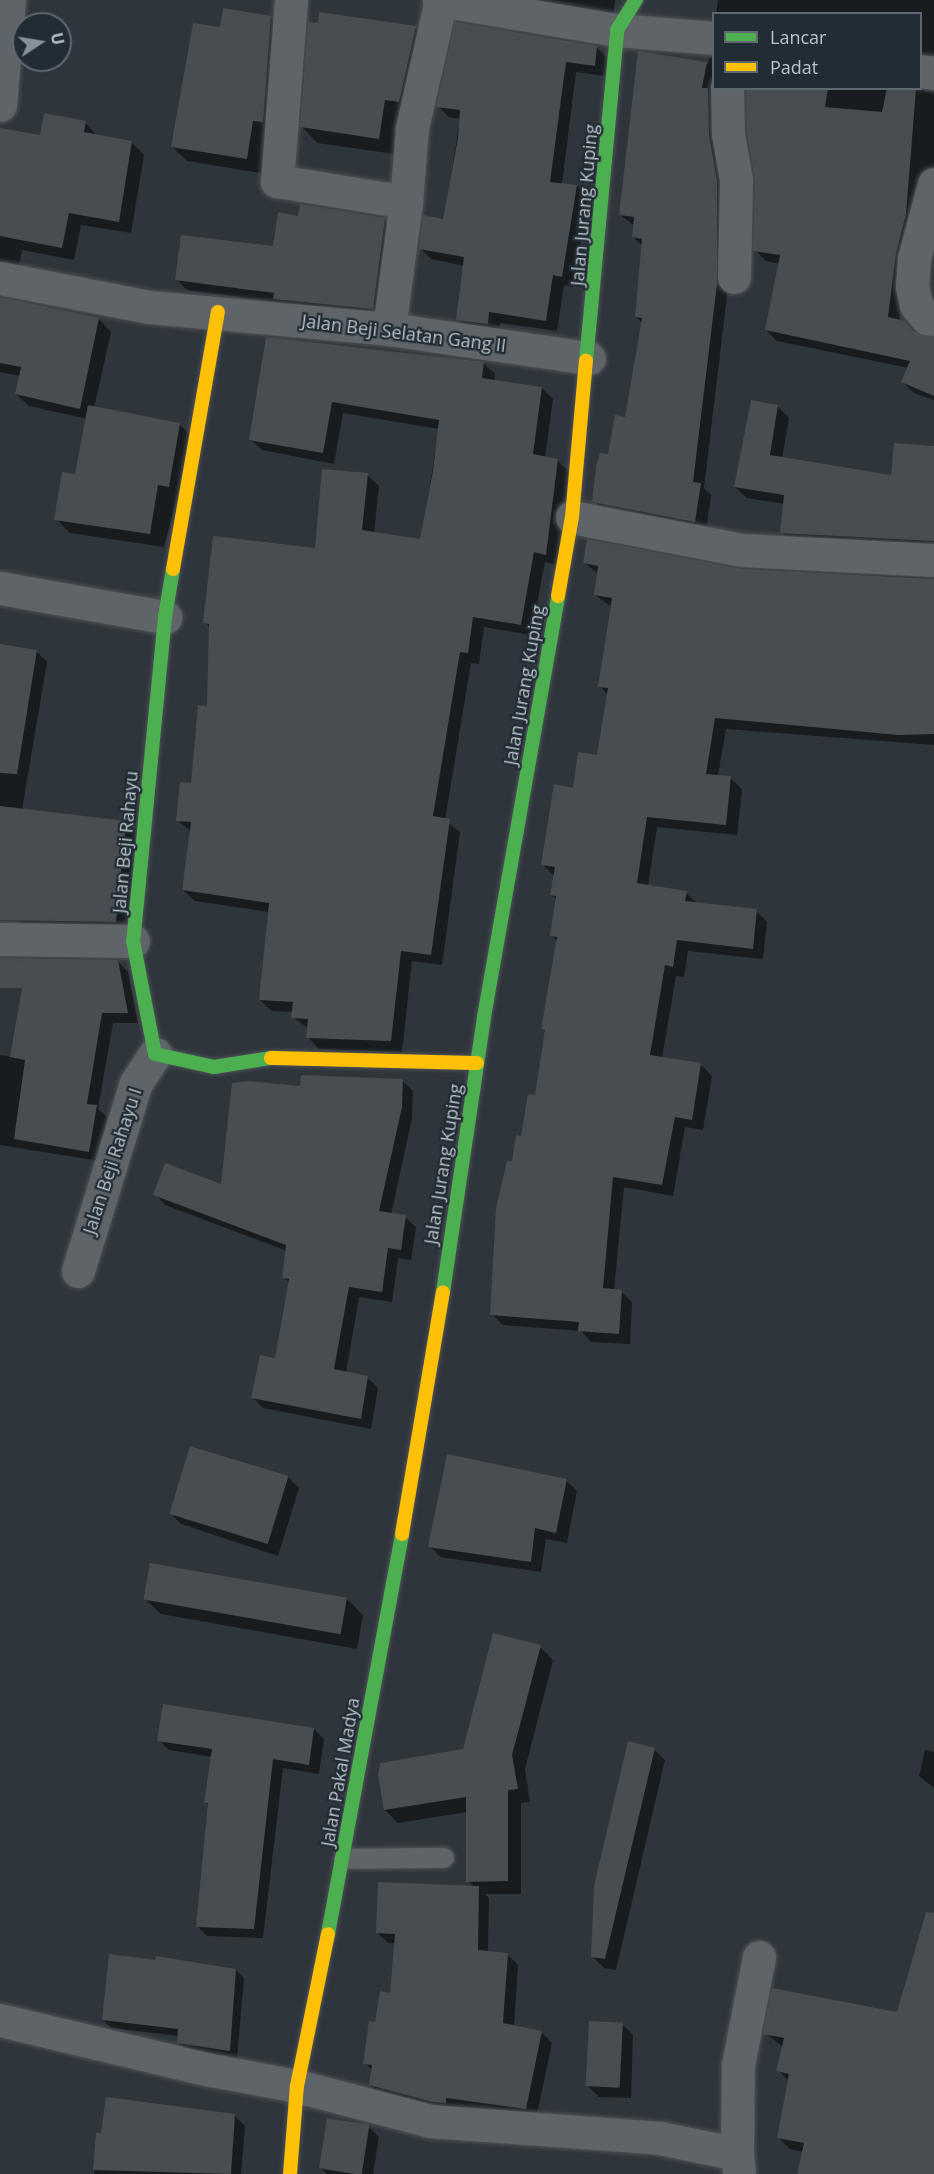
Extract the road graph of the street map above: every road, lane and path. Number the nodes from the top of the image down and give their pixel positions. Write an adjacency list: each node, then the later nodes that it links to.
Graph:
1 (9, 0): 8 (street)
2 (291, 0): 10 (street)
3 (440, 0): 5 (street); 10 (street)
4 (636, 0): 5 (street, Jalan Jurang Kuping)
5 (617, 30): 6 (street); 16 (street, Jalan Jurang Kuping)
6 (712, 38)
7 (727, 90): 11 (street)
8 (0, 105)
9 (934, 184): 14 (street)
10 (406, 202): 15 (street)
11 (735, 277)
12 (0, 278): 13 (street, Jalan Beji Selatan Gang II)
13 (218, 312): 15 (street, Jalan Beji Selatan Gang II); 20 (street, Jalan Beji Rahayu)
14 (934, 319)
15 (389, 329): 16 (street, Jalan Beji Selatan Gang II)
16 (589, 358): 17 (street, Jalan Jurang Kuping)
17 (572, 518): 18 (street); 24 (street, Jalan Jurang Kuping)
18 (934, 560)
19 (0, 588): 20 (street)
20 (165, 617): 22 (street, Jalan Beji Rahayu)
21 (0, 939): 22 (street)
22 (133, 941): 23 (street, Jalan Beji Rahayu)
23 (155, 1054): 24 (street); 25 (street, Jalan Beji Rahayu I)
24 (477, 1063): 26 (street, Jalan Jurang Kuping)
25 (78, 1271)
26 (429, 1377): 27 (street, Jalan Pakal Madya)
27 (344, 1858): 28 (lane); 31 (street, Jalan Pakal Madya)
28 (444, 1858)
29 (759, 1957): 32 (street)
30 (0, 2020): 31 (street)
31 (297, 2086): 32 (street); 33 (street, Jalan Pakal Madya)
32 (738, 2164)
33 (290, 2174)

